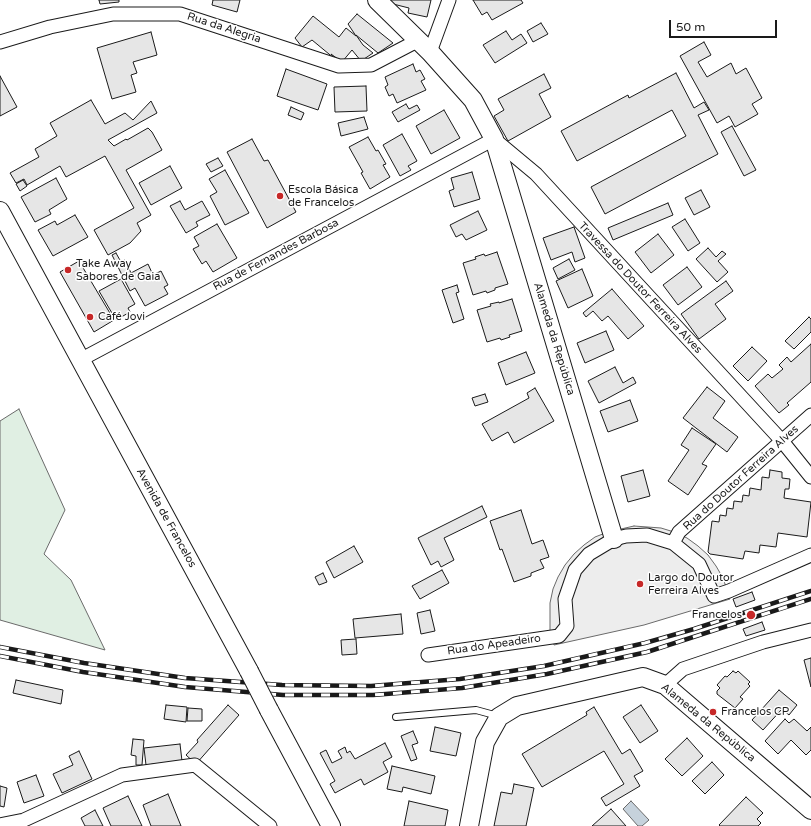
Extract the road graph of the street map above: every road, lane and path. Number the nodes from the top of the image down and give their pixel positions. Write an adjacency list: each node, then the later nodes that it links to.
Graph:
1 (377, 0): 4 (main road, Alameda da República)
2 (449, 0): 4 (street)
3 (0, 42): 4 (street, Rua da Alegria)
4 (424, 46): 5 (main road, Alameda da República)
5 (494, 139): 7 (street, Rua de Fernandes Barbosa); 9 (street, Travessa do Doutor Ferreira Alves); 11 (main road, Alameda da República)
6 (0, 211): 7 (main road, Avenida de Francelos)
7 (80, 360): 22 (main road, Avenida de Francelos, bridge)
8 (811, 415): 9 (street, Rua do Doutor Ferreira Alves)
9 (782, 441): 10 (street); 12 (street, Rua do Doutor Ferreira Alves)
10 (811, 477)
11 (614, 539): 12 (street); 15 (street, Rua do Apeadeiro)
12 (673, 543): 13 (street)
13 (811, 555)
14 (811, 630): 16 (street)
15 (428, 655)
16 (665, 685): 17 (main road, Alameda da República); 19 (main road, Alameda da República)
17 (499, 716): 18 (lane); 23 (main road)
18 (396, 717)
19 (811, 810)
20 (0, 825): 21 (street)
21 (270, 826)
22 (331, 826)
23 (469, 826)

